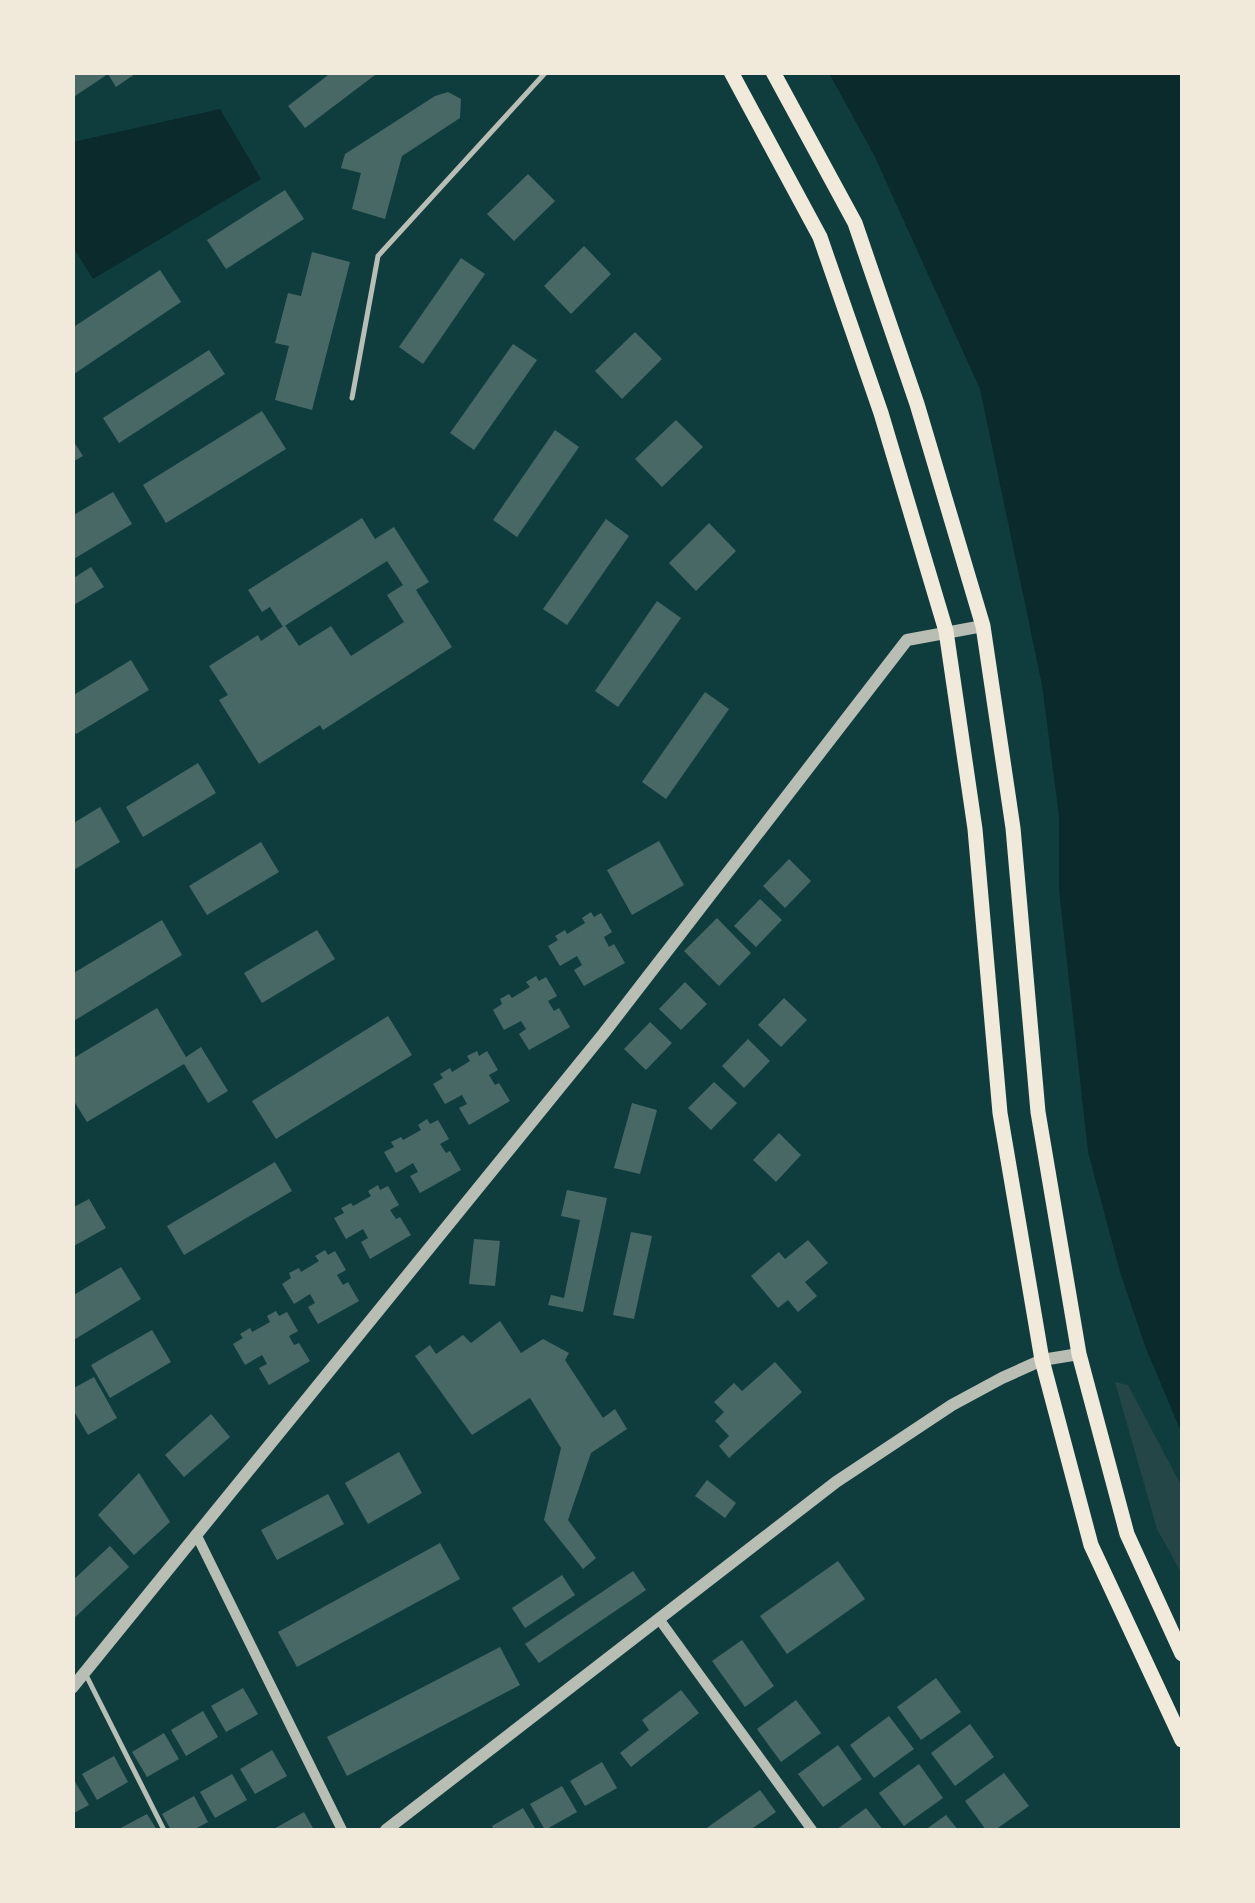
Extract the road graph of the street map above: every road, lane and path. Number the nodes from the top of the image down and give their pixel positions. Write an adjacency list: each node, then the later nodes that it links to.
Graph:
1 (546, 72): 4 (lane)
2 (731, 72): 6 (main road)
3 (773, 72): 5 (main road)
4 (352, 398)
5 (983, 626): 6 (street); 7 (main road)
6 (946, 632): 8 (main road); 9 (street)
7 (1079, 1354): 8 (street); 11 (main road)
8 (1042, 1360): 10 (street); 14 (main road)
9 (196, 1534): 12 (street); 16 (street)
10 (660, 1619): 17 (street); 18 (street)
11 (1182, 1654)
12 (85, 1673): 13 (street); 15 (lane)
13 (72, 1688)
14 (1182, 1740)
15 (164, 1830)
16 (342, 1830)
17 (386, 1830)
18 (812, 1830)

